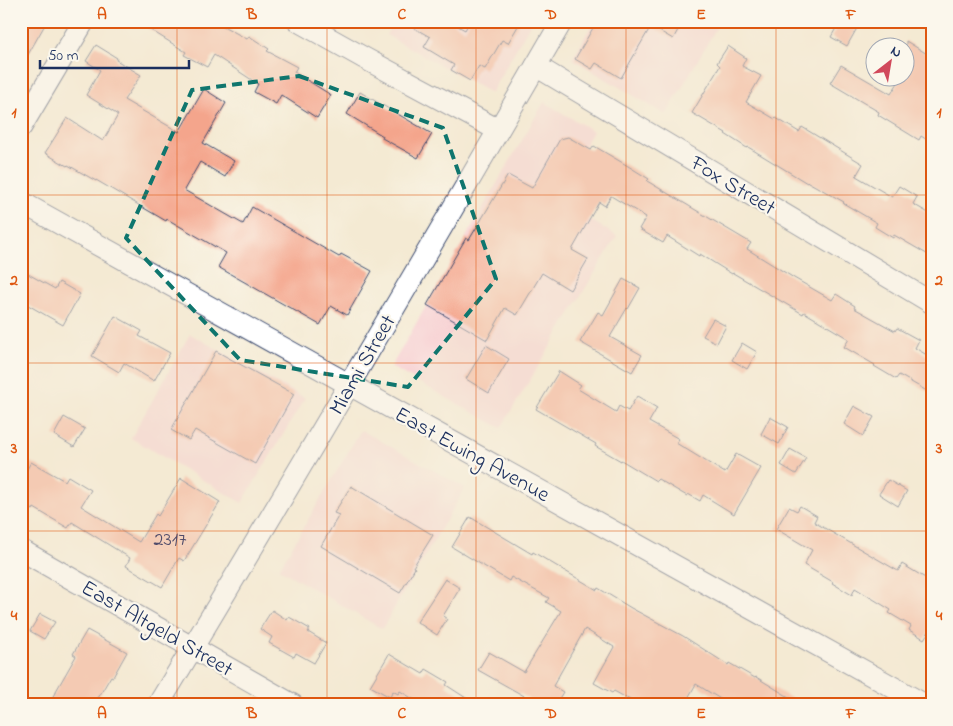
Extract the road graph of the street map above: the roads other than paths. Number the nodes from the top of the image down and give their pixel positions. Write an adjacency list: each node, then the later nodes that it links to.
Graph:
1 (84, 21): 5 (street)
2 (298, 21): 6 (street)
3 (562, 21): 4 (street, Miami Street)
4 (536, 66): 6 (street, Miami Street); 8 (street, Fox Street)
5 (21, 127)
6 (498, 130): 9 (street, Miami Street)
7 (21, 202): 9 (street, East Ewing Avenue)
8 (932, 303)
9 (350, 385): 11 (street, Miami Street); 14 (street, East Ewing Avenue)
10 (21, 550): 11 (street, East Altgeld Street)
11 (193, 647): 12 (street, Miami Street); 13 (street, East Altgeld Street)
12 (158, 705)
13 (293, 705)
14 (925, 705)

